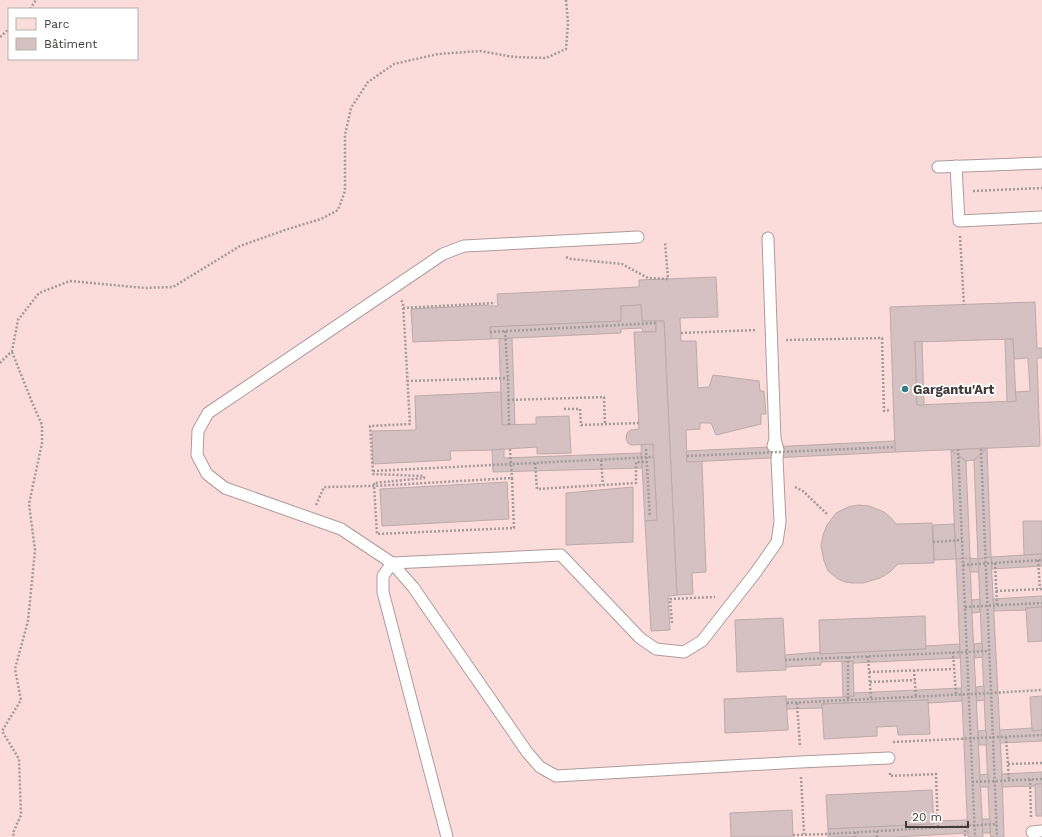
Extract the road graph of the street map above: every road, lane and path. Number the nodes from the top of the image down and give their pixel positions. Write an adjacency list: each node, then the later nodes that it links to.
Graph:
1 (566, 0): 24 (path)
2 (8, 30): 3 (path)
3 (0, 37)
4 (1042, 163): 5 (lane)
5 (956, 166): 6 (lane); 8 (lane)
6 (938, 167)
7 (1042, 188): 8 (path)
8 (957, 191): 9 (lane)
9 (1042, 217)
10 (638, 236): 53 (lane)
11 (768, 238): 23 (lane)
12 (665, 242): 14 (path)
13 (960, 248): 17 (path)
14 (560, 254)
15 (403, 303): 18 (path)
16 (495, 303): 18 (path)
17 (964, 305)
18 (403, 308): 27 (path)
19 (656, 323): 20 (path)
20 (505, 331): 21 (path); 26 (path)
21 (490, 332)
22 (680, 333): 23 (path)
23 (771, 335): 30 (path); 49 (lane)
24 (12, 351): 25 (path); 109 (path)
25 (0, 363)
26 (508, 378): 27 (path); 28 (path)
27 (407, 382): 46 (path)
28 (508, 400): 32 (path); 33 (path)
29 (564, 409): 33 (path)
30 (891, 410)
31 (638, 423): 33 (path)
32 (509, 425)
33 (605, 425)
34 (895, 447): 39 (path, bridge)
35 (510, 448): 45 (path)
36 (646, 448): 40 (path)
37 (981, 448): 58 (path)
38 (958, 449): 54 (path)
39 (687, 456)
40 (647, 457): 41 (path); 42 (path); 43 (path)
41 (654, 457)
42 (601, 460): 44 (path); 48 (path)
43 (647, 462): 48 (path); 52 (path)
44 (535, 463): 45 (path); 48 (path)
45 (511, 464): 46 (path); 47 (path)
46 (373, 471): 50 (path)
47 (512, 478): 50 (path); 50 (path)
48 (603, 485)
49 (778, 485): 51 (path); 64 (lane)
50 (374, 486): 53 (path)
51 (827, 514)
52 (650, 517)
53 (310, 518): 57 (lane)
54 (962, 540): 55 (path); 60 (path)
55 (933, 542)
56 (1040, 560): 59 (path); 61 (path)
57 (392, 563): 64 (lane); 93 (lane); 110 (lane)
58 (986, 563): 59 (path); 60 (path); 67 (path)
59 (995, 563): 63 (path)
60 (963, 565): 68 (path)
61 (1041, 578): 62 (path)
62 (1041, 589): 63 (path)
63 (996, 591): 66 (path)
64 (738, 595): 69 (path)
65 (1042, 603): 66 (path)
66 (997, 605): 67 (path)
67 (988, 606): 68 (path); 70 (path)
68 (965, 607): 72 (path)
69 (672, 622)
70 (989, 650): 72 (path); 82 (path)
71 (953, 652): 72 (path); 73 (path); 76 (path)
72 (967, 652): 83 (path)
73 (868, 656): 74 (path); 78 (path)
74 (848, 657): 75 (path); 87 (path)
75 (785, 660)
76 (954, 668): 77 (path); 84 (path)
77 (914, 670): 78 (path); 79 (path)
78 (869, 672): 80 (path)
79 (915, 680): 80 (path); 85 (path)
80 (870, 682): 86 (path)
81 (1042, 690): 82 (path)
82 (991, 693): 83 (path); 90 (path)
83 (969, 694): 84 (path); 92 (path)
84 (956, 695): 85 (path)
85 (916, 697): 86 (path)
86 (871, 699): 87 (path)
87 (848, 700): 88 (path)
88 (787, 703)
89 (1042, 734): 91 (path)
90 (993, 737): 91 (path); 92 (path); 99 (path)
91 (1006, 737): 95 (path)
92 (971, 738): 93 (path); 100 (path)
93 (889, 758): 104 (path)
94 (1042, 763): 95 (path)
95 (1008, 764): 98 (path)
96 (1030, 779): 97 (path); 98 (path); 107 (path)
97 (1042, 779)
98 (1008, 780): 99 (path)
99 (995, 781): 100 (path); 101 (path)
100 (972, 782): 103 (path)
101 (997, 824): 103 (path); 115 (path)
102 (964, 826): 103 (path); 104 (path); 113 (path)
103 (974, 826): 114 (path)
104 (938, 828): 105 (path)
105 (876, 831): 106 (path); 112 (path)
106 (855, 832): 108 (path); 111 (path)
107 (1037, 832)
108 (793, 835)
109 (14, 837)
110 (446, 837)
111 (855, 837)
112 (877, 837)
113 (965, 837)
114 (974, 837)
115 (998, 837)

